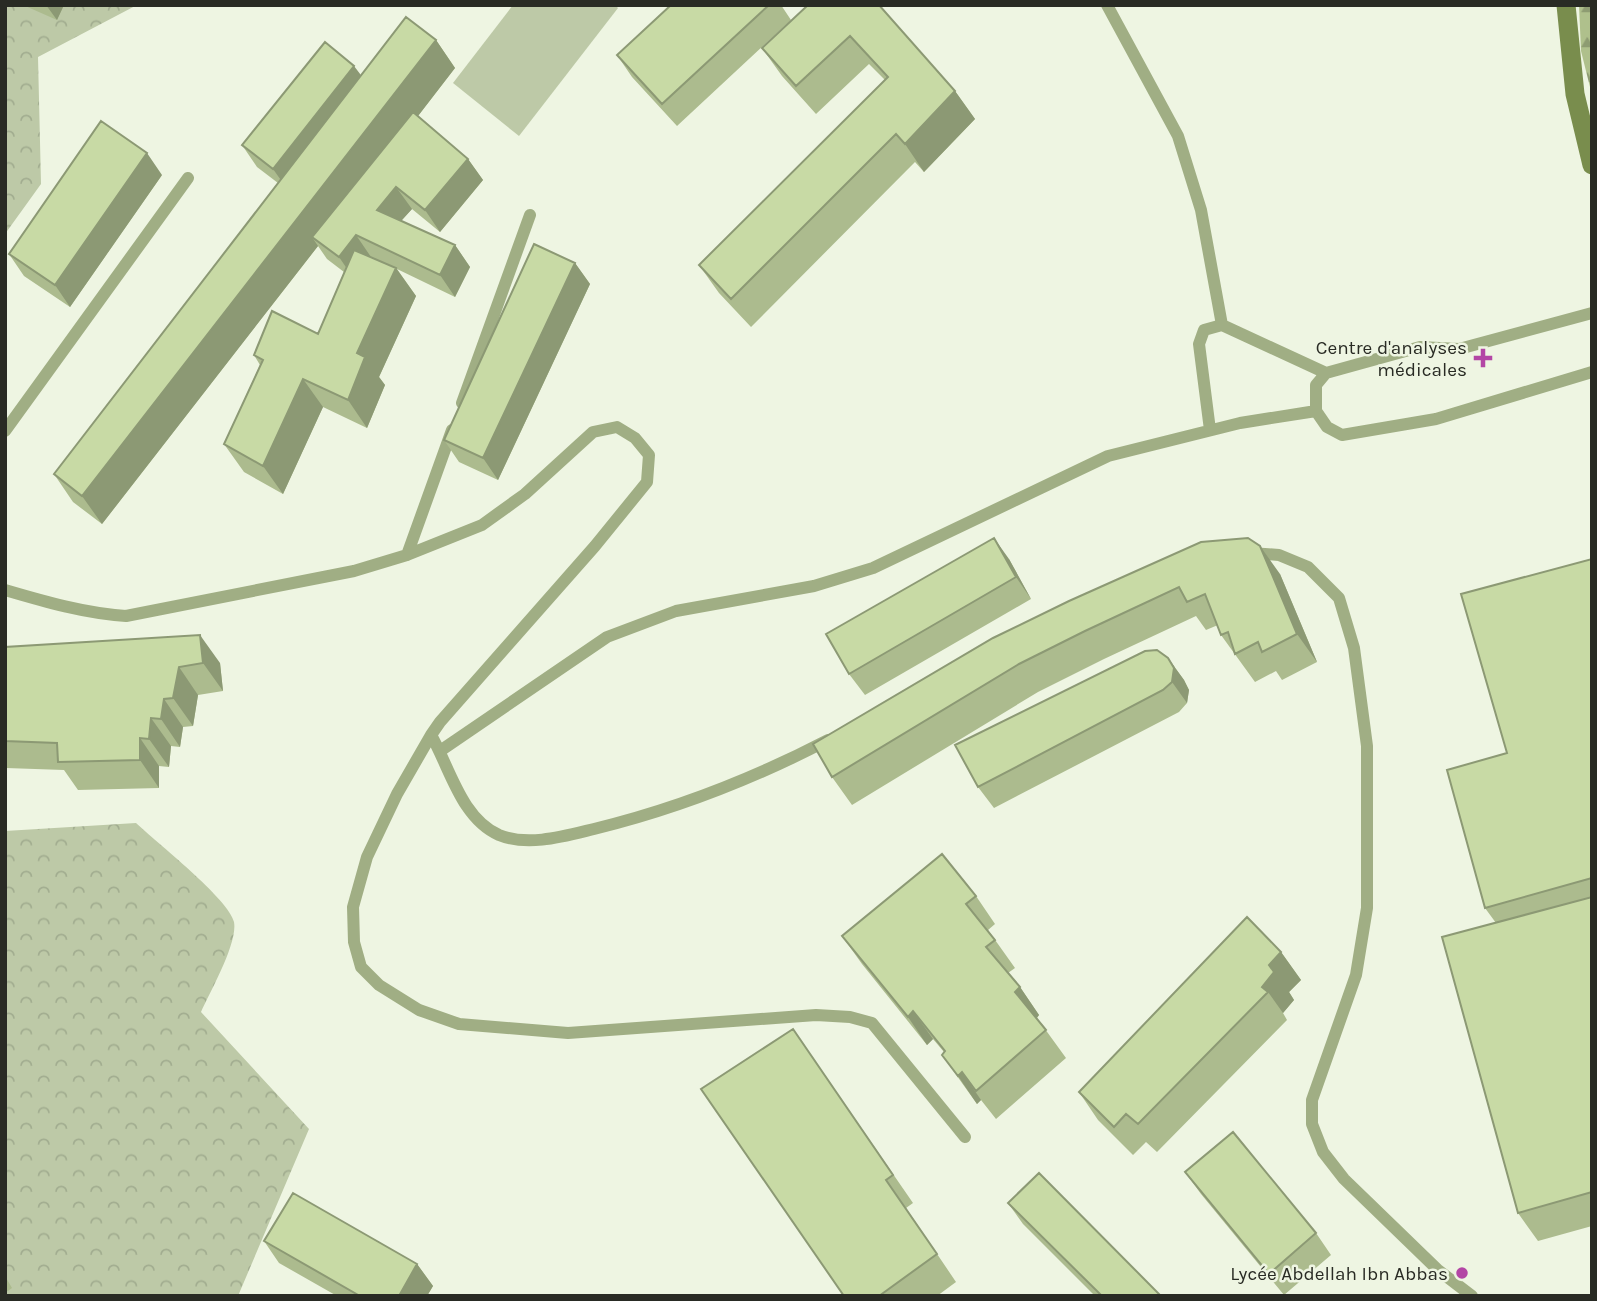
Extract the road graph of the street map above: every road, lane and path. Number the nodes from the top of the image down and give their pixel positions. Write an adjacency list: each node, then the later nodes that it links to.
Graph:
1 (1107, 5): 7 (lane)
2 (1566, 5): 3 (main road)
3 (1592, 166)
4 (188, 178): 12 (lane)
5 (530, 215): 14 (lane)
6 (1592, 313): 9 (lane)
7 (1222, 325): 9 (lane); 11 (lane)
8 (1592, 372): 10 (lane)
9 (1326, 373): 10 (lane)
10 (1316, 411): 11 (lane)
11 (1210, 430): 18 (lane)
12 (5, 431)
13 (1237, 552): 20 (lane)
14 (407, 555): 15 (lane); 16 (lane)
15 (5, 590)
16 (431, 735): 18 (lane); 19 (lane)
17 (836, 736): 18 (lane)
18 (440, 751)
19 (965, 1137)
20 (1472, 1296)

